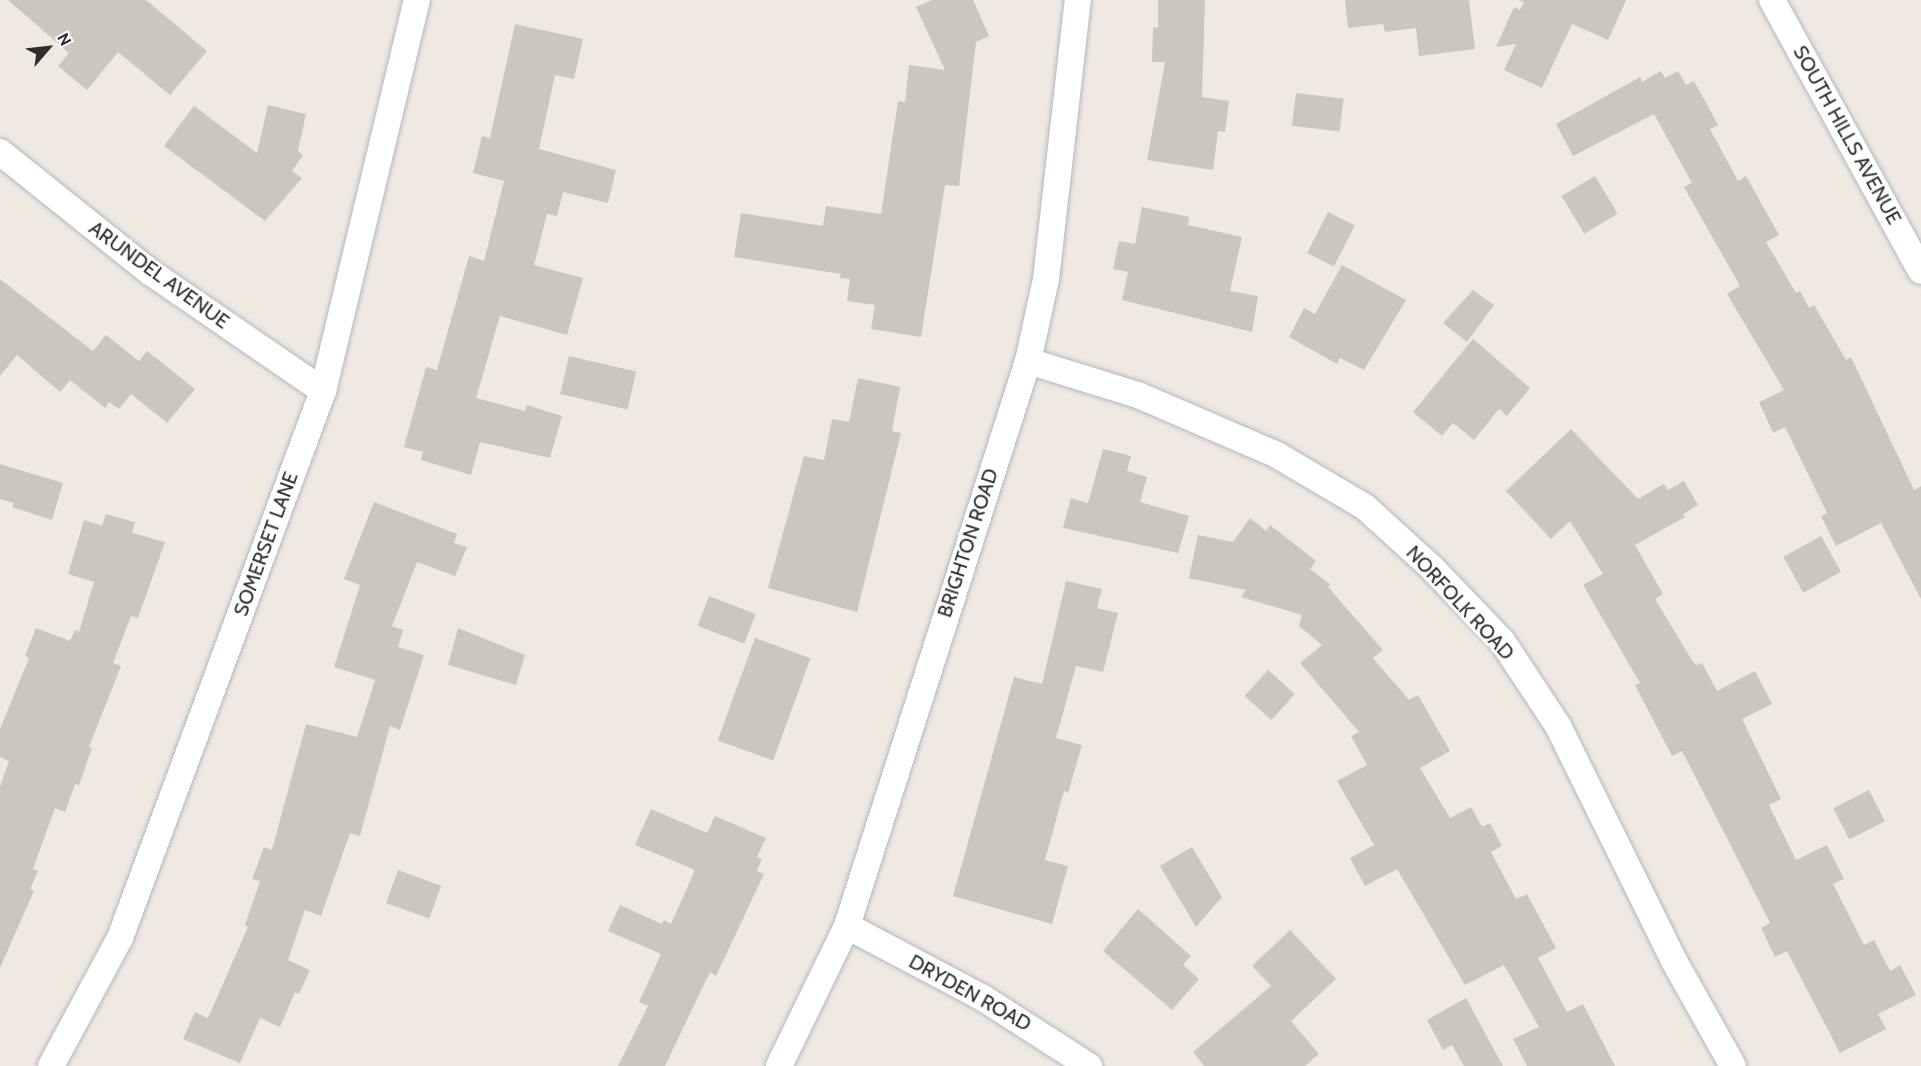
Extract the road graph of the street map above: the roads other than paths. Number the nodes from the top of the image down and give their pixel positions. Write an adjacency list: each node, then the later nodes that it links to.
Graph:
1 (417, 0): 7 (street, SOMERSET LANE)
2 (1078, 0): 6 (street, BRIGHTON ROAD)
3 (1772, 0): 5 (street, SOUTH HILLS AVENUE)
4 (0, 152): 7 (street, ARUNDEL AVENUE)
5 (1921, 271)
6 (1028, 361): 8 (street, BRIGHTON ROAD); 12 (street, NORFOLK ROAD)
7 (323, 391): 9 (street, SOMERSET LANE)
8 (847, 926): 10 (street, BRIGHTON ROAD); 11 (street, DRYDEN ROAD)
9 (51, 1066)
10 (779, 1066)
11 (1089, 1066)
12 (1733, 1066)

